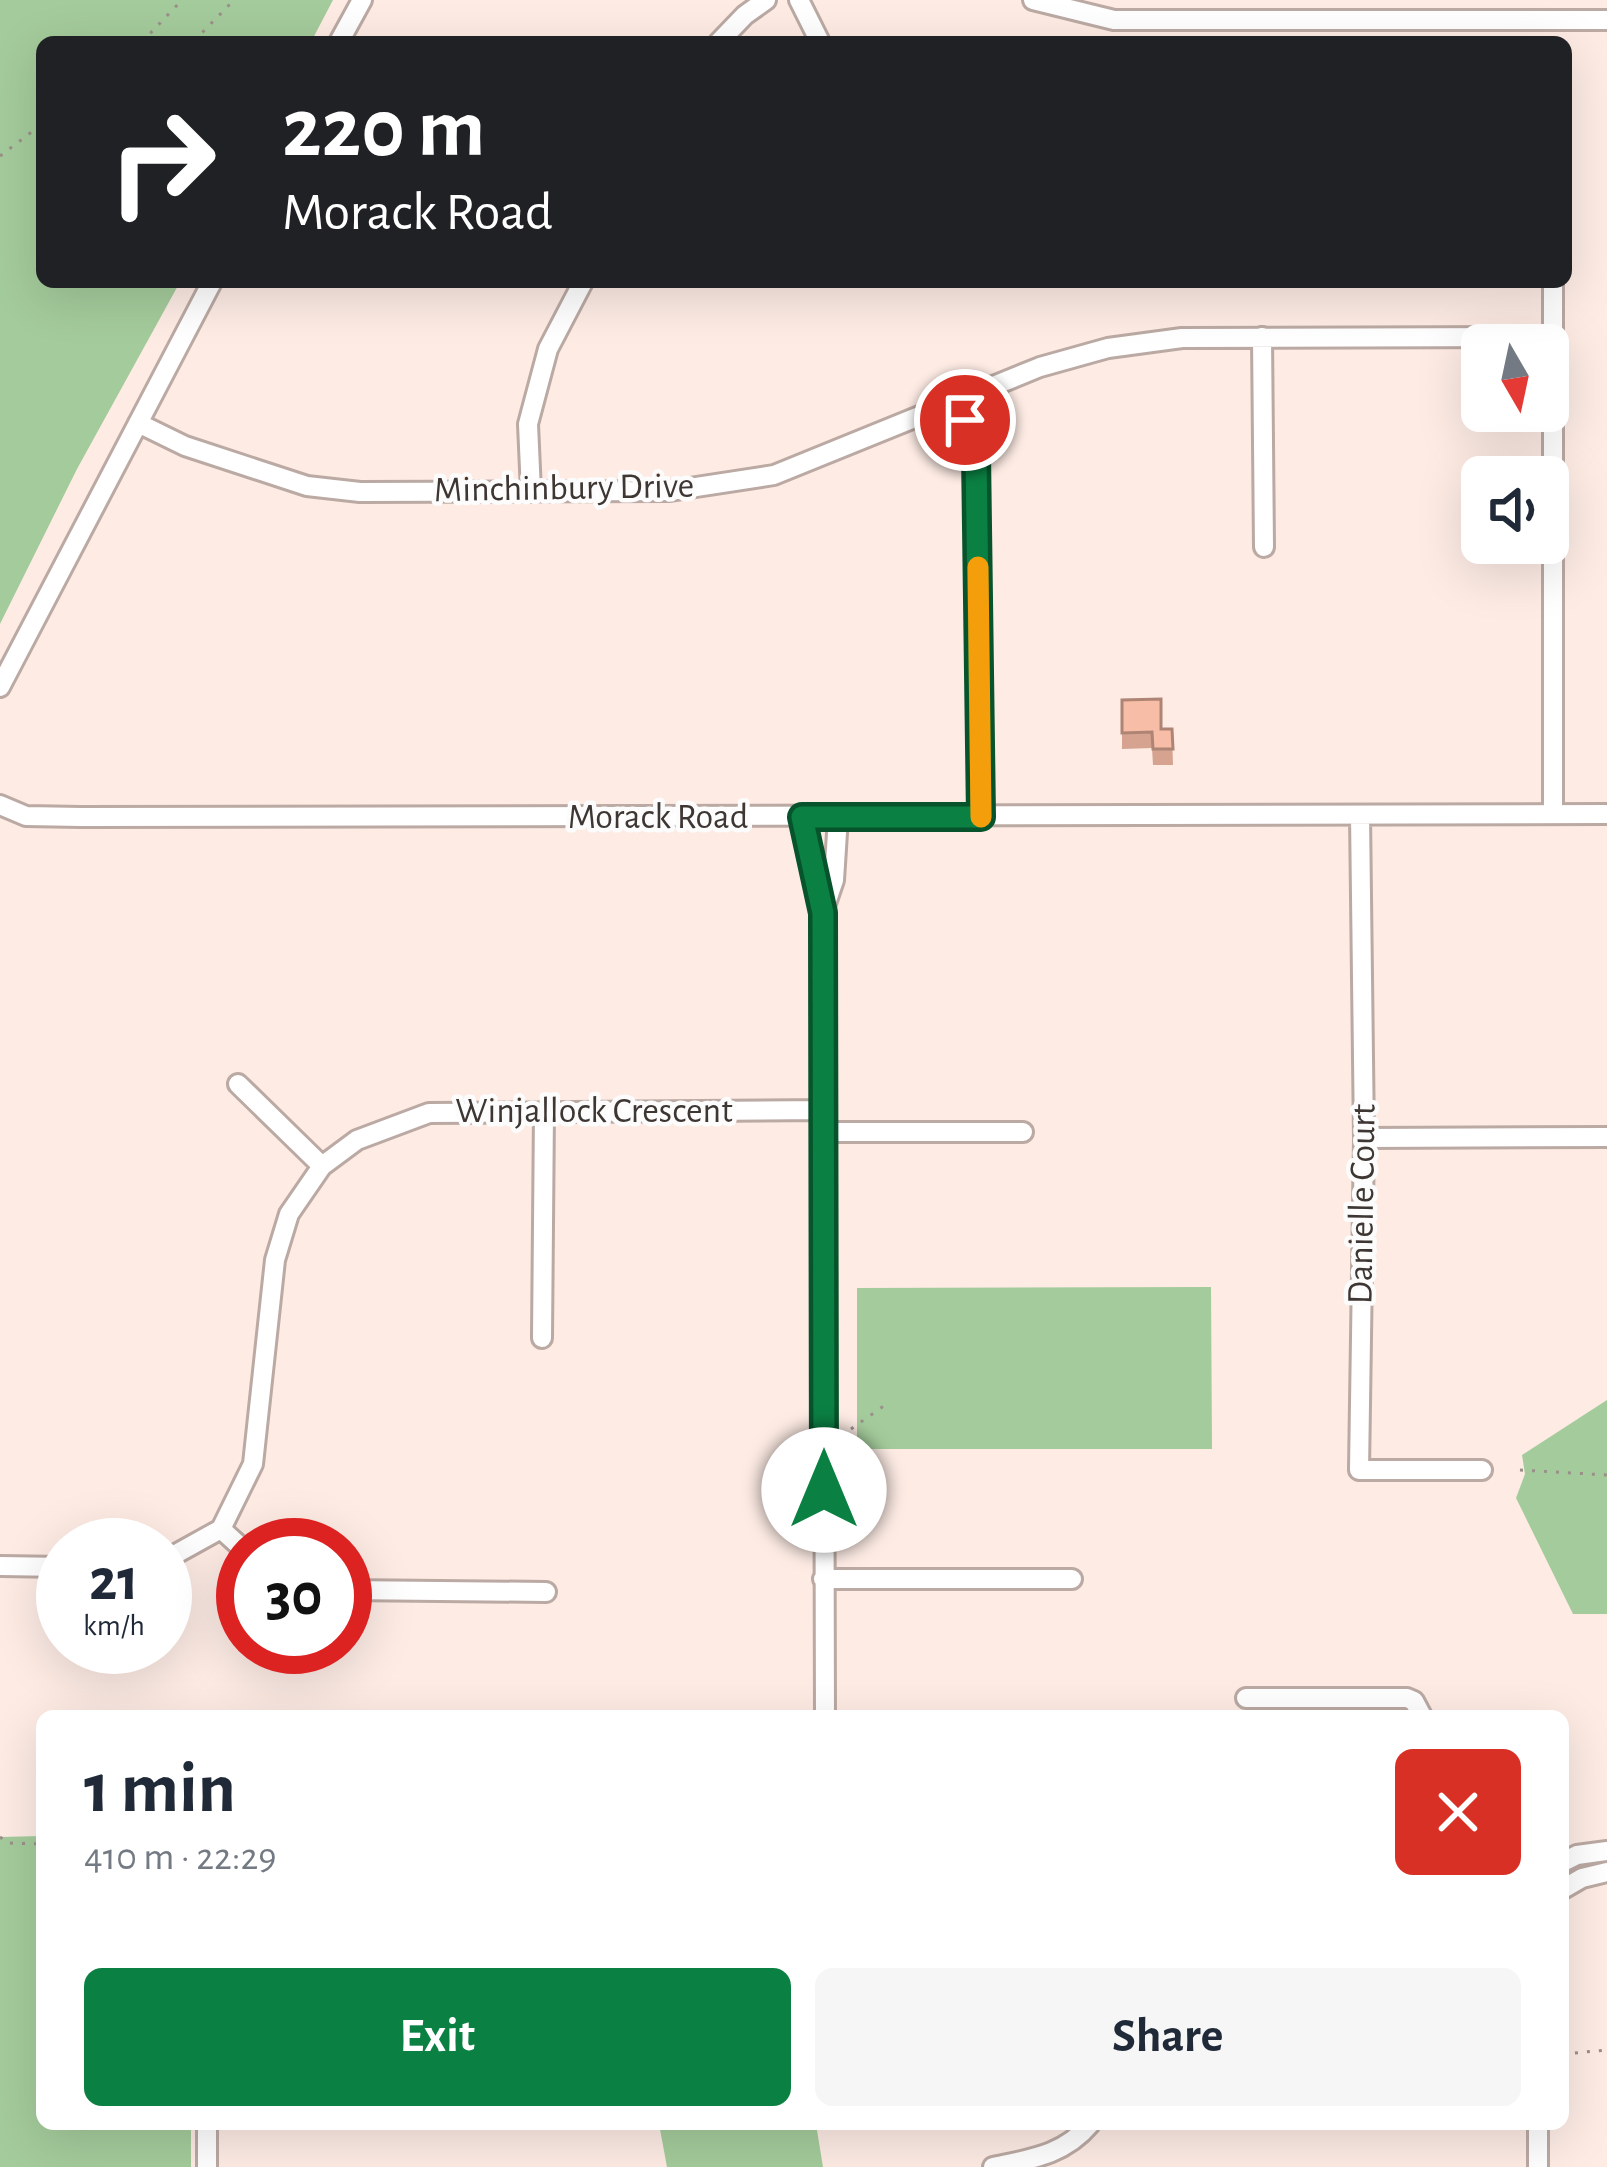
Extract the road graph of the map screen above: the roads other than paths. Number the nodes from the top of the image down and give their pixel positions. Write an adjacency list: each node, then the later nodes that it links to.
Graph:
1 (362, 0): 9 (street)
2 (766, 0): 10 (street)
3 (800, 0): 11 (street)
4 (1033, 0): 8 (street)
5 (1320, 0): 8 (street)
6 (1554, 20): 7 (street); 8 (street); 12 (street)
7 (1607, 20)
8 (1320, 22)
9 (342, 36)
10 (725, 36)
11 (817, 36)
12 (1554, 36)
13 (209, 288): 20 (street)
14 (580, 288): 22 (street)
15 (1552, 288): 16 (street)
16 (1552, 324)
17 (1262, 337): 18 (street, Minchinbury Drive); 19 (street, Minchinbury Drive); 23 (street)
18 (1461, 337)
19 (958, 399): 22 (street, Minchinbury Drive); 31 (street)
20 (138, 423): 22 (street, Minchinbury Drive); 24 (street)
21 (1552, 432): 26 (street)
22 (531, 492)
23 (1264, 547)
24 (0, 687)
25 (0, 805): 29 (street, Morack Road)
26 (1553, 814): 27 (street, Morack Road); 28 (street, Morack Road)
27 (1607, 814)
28 (1360, 815): 31 (street, Morack Road); 38 (street, Danielle Court)
29 (802, 817): 30 (street, Morack Road); 32 (street)
30 (838, 817): 31 (street, Morack Road); 32 (street)
31 (981, 817)
32 (823, 913): 34 (street)
33 (238, 1084): 40 (street)
34 (824, 1110): 35 (street, Winjallock Crescent); 36 (street)
35 (544, 1111): 40 (street, Winjallock Crescent); 41 (street)
36 (824, 1132): 37 (street); 46 (street)
37 (1023, 1132)
38 (1364, 1138): 39 (street); 42 (street, Danielle Court)
39 (1607, 1138)
40 (322, 1166): 43 (street, Winjallock Crescent)
41 (542, 1338)
42 (1481, 1470)
43 (226, 1518)
44 (0, 1566): 45 (street)
45 (36, 1567)
46 (823, 1579): 47 (street); 51 (street)
47 (1072, 1579)
48 (372, 1590): 49 (street)
49 (546, 1592)
50 (1246, 1698): 52 (street)
51 (825, 1710)
52 (1418, 1710)
53 (1607, 1851): 54 (street)
54 (1569, 1859)
55 (1607, 1872): 56 (street)
56 (1569, 1886)
57 (207, 2130): 60 (street)
58 (1085, 2130): 61 (street)
59 (1538, 2130): 62 (street)
60 (207, 2167)
61 (993, 2167)
62 (1538, 2167)

